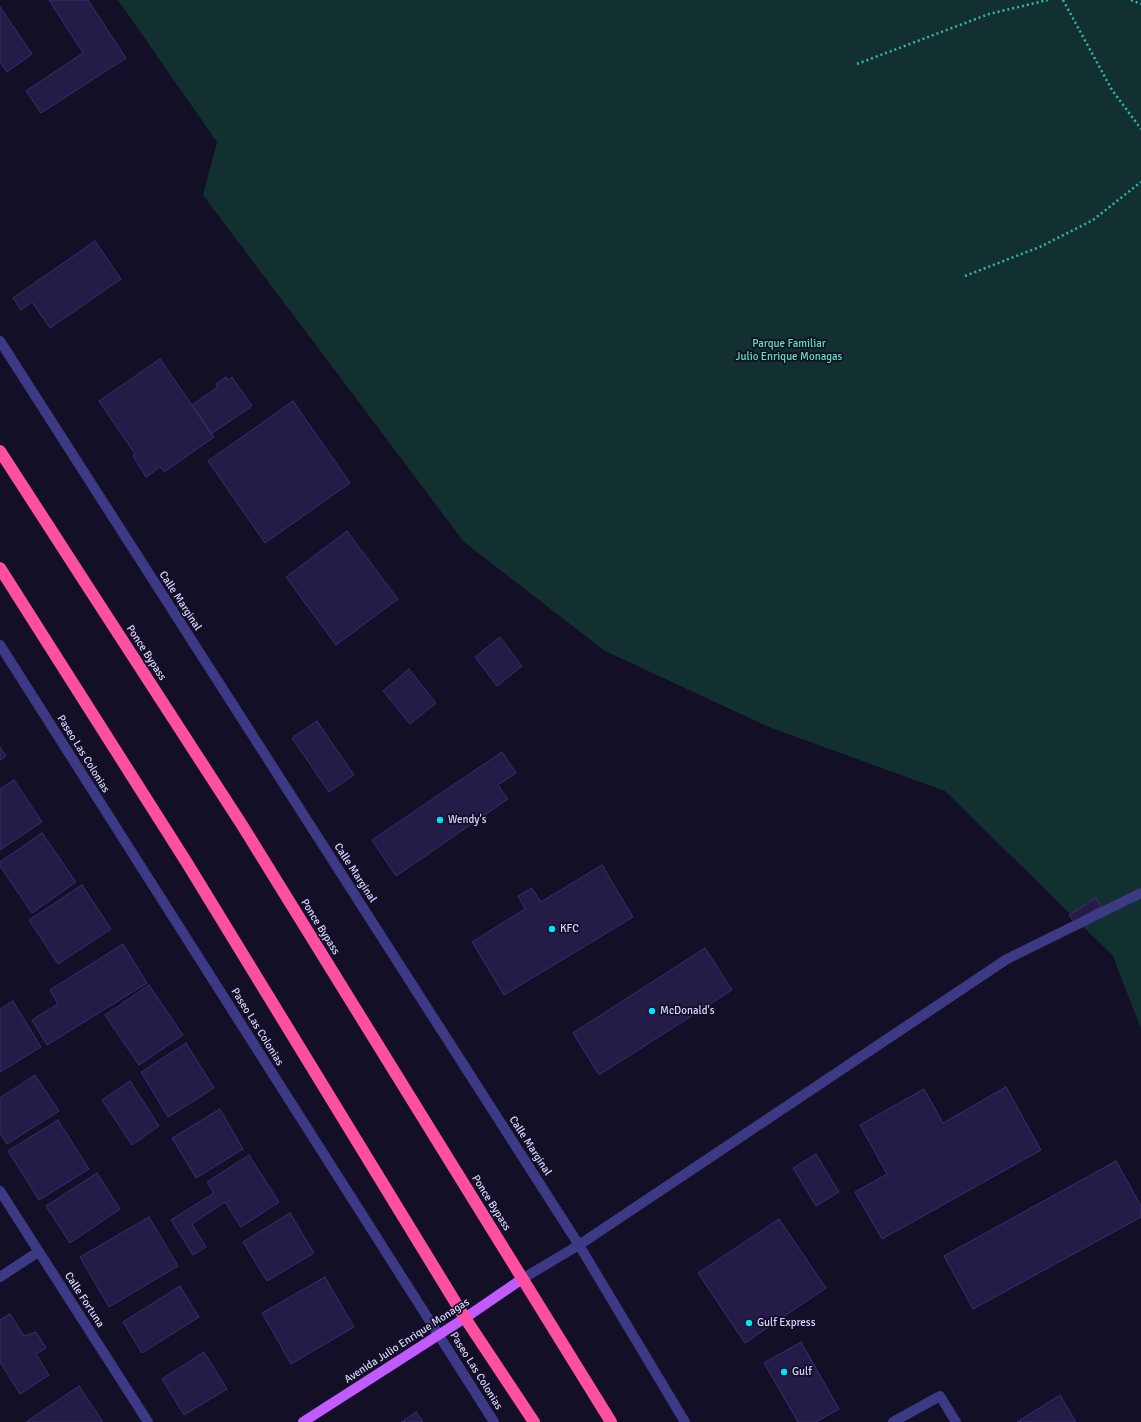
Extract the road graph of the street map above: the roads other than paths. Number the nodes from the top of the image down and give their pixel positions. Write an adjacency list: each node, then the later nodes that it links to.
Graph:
1 (0, 341): 7 (street, Calle Marginal)
2 (0, 450): 10 (highway, Ponce Bypass)
3 (0, 568): 11 (highway)
4 (0, 645): 12 (street, Paseo Las Colonias)
5 (1141, 893): 7 (street)
6 (0, 1191): 8 (street, Calle Fortuna)
7 (579, 1245): 10 (street); 18 (street, Calle Marginal)
8 (38, 1252): 9 (street); 13 (street, Calle Fortuna)
9 (0, 1277)
10 (522, 1279): 11 (main road, Avenida Julio Enrique Monagas); 17 (highway, Ponce Bypass)
11 (465, 1318): 12 (main road, Avenida Julio Enrique Monagas); 16 (highway)
12 (439, 1334): 14 (main road, Avenida Julio Enrique Monagas); 15 (street, Paseo Las Colonias)
13 (148, 1422)
14 (303, 1422)
15 (494, 1422)
16 (534, 1422)
17 (611, 1422)
18 (685, 1422)
19 (893, 1422): 20 (street)
20 (956, 1422)

